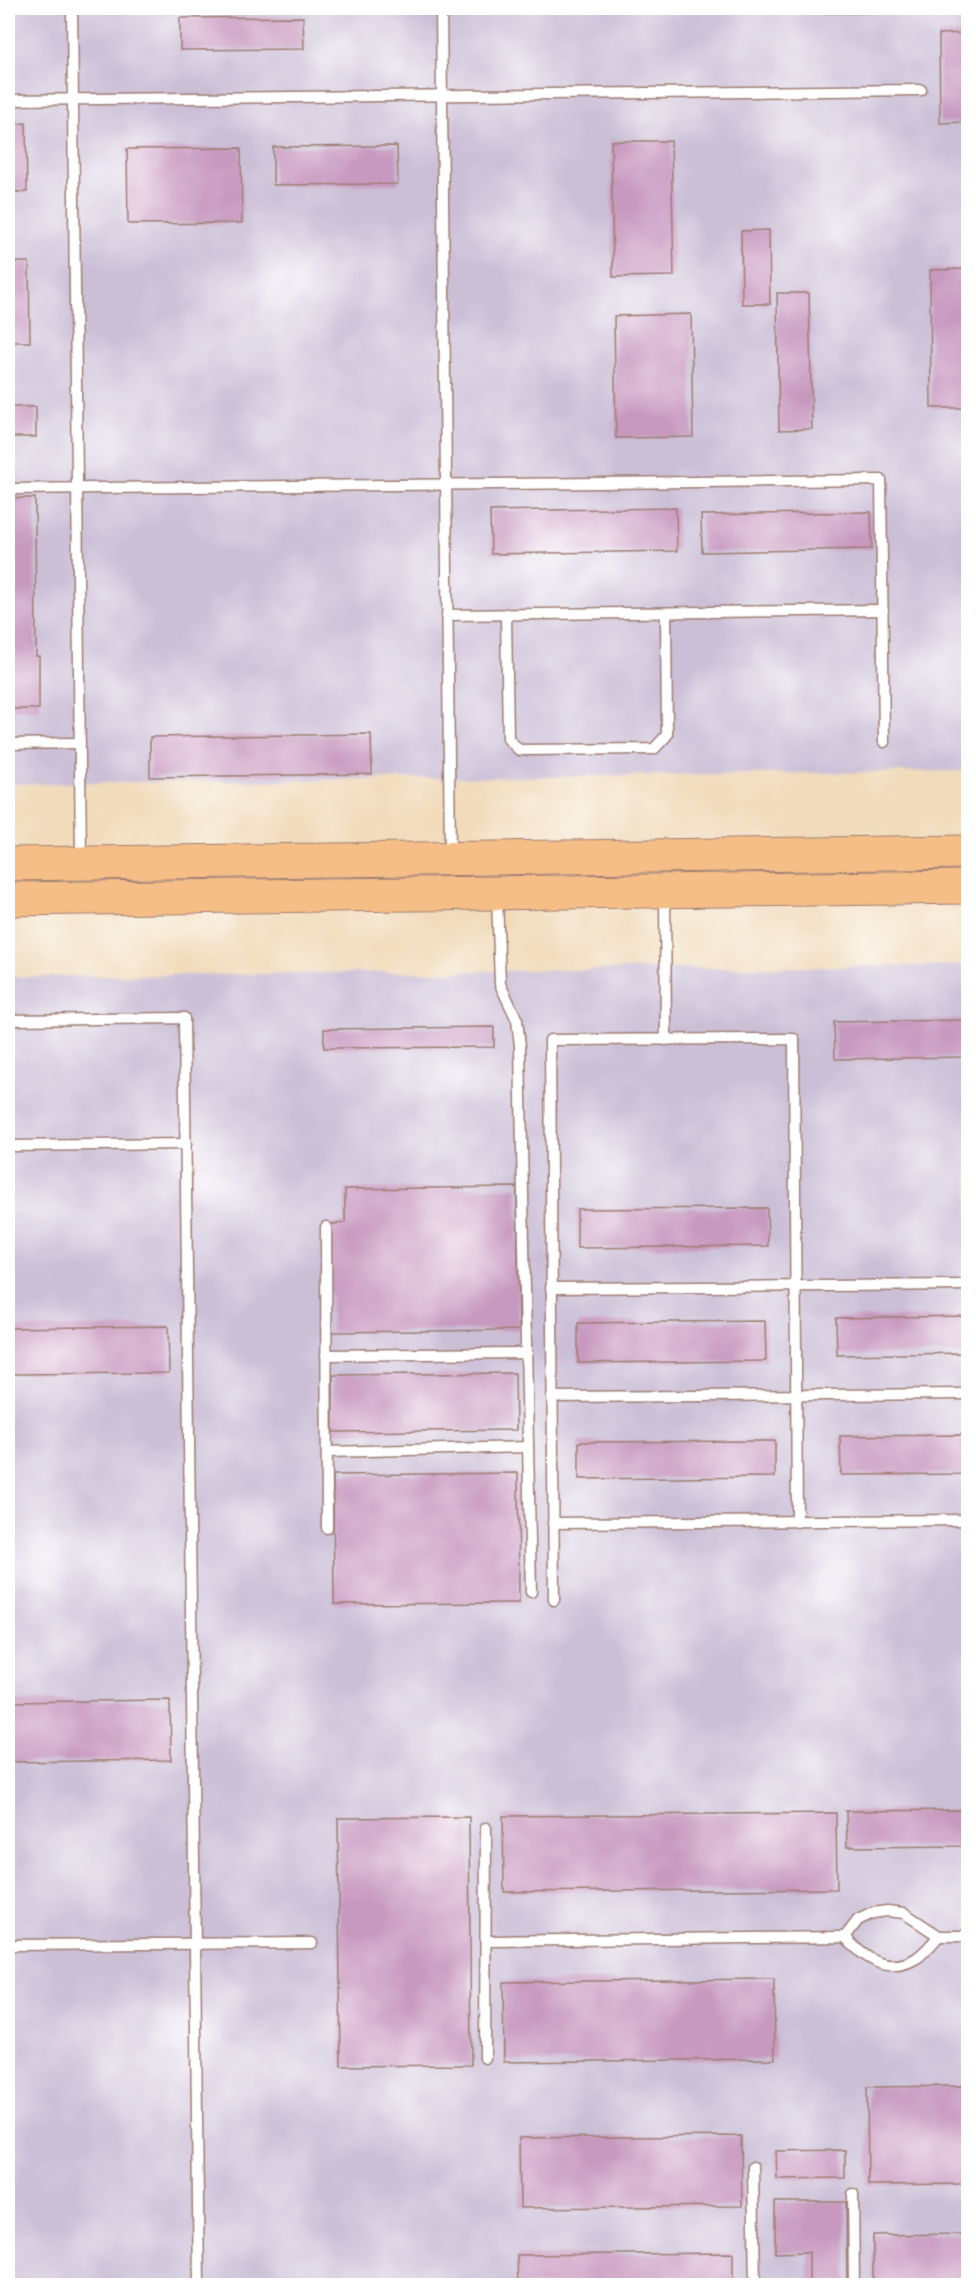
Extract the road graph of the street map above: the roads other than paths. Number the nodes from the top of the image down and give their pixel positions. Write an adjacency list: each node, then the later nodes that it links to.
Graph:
1 (72, 8): 6 (lane)
2 (441, 8): 4 (lane)
3 (921, 90): 4 (lane)
4 (442, 95): 6 (lane); 7 (lane)
5 (8, 99): 6 (lane)
6 (73, 99): 9 (lane)
7 (446, 485): 9 (lane); 10 (lane); 13 (lane)
8 (8, 489): 9 (lane)
9 (77, 489): 15 (lane)
10 (883, 610): 11 (lane); 14 (lane)
11 (666, 613): 12 (lane); 12 (lane)
12 (506, 614): 13 (lane)
13 (447, 615): 18 (lane)
14 (884, 742)
15 (80, 743): 16 (lane); 19 (lane)
16 (8, 744)
17 (969, 852): 18 (main road)
18 (450, 859): 19 (main road)
19 (81, 863): 20 (main road)
20 (8, 864)
21 (969, 887): 22 (main road)
22 (665, 890): 23 (main road); 26 (lane)
23 (496, 893): 24 (main road); 33 (lane)
24 (8, 899)
25 (8, 1020): 27 (lane)
26 (666, 1040): 31 (lane); 32 (lane)
27 (186, 1144): 28 (lane); 52 (lane)
28 (8, 1146)
29 (326, 1227): 34 (lane)
30 (969, 1285): 31 (lane)
31 (796, 1286): 32 (lane); 36 (lane)
32 (551, 1288): 37 (lane)
33 (526, 1353): 34 (lane); 38 (lane)
34 (326, 1354): 39 (lane)
35 (969, 1394): 36 (lane)
36 (796, 1395): 37 (lane); 41 (lane)
37 (552, 1397): 42 (lane)
38 (528, 1447): 39 (lane); 44 (lane)
39 (327, 1452): 43 (lane)
40 (969, 1520): 41 (lane)
41 (797, 1522): 42 (lane)
42 (553, 1523): 45 (lane)
43 (327, 1528)
44 (531, 1592)
45 (554, 1600)
46 (486, 1828): 50 (lane)
47 (939, 1936): 48 (lane); 49 (lane); 49 (lane)
48 (969, 1936)
49 (845, 1938): 50 (lane)
50 (486, 1941): 54 (lane)
51 (312, 1943): 52 (lane)
52 (195, 1944): 53 (lane); 57 (lane)
53 (8, 1946)
54 (485, 2058)
55 (753, 2167): 58 (lane)
56 (853, 2194): 59 (lane)
57 (199, 2286)
58 (754, 2286)
59 (854, 2286)

